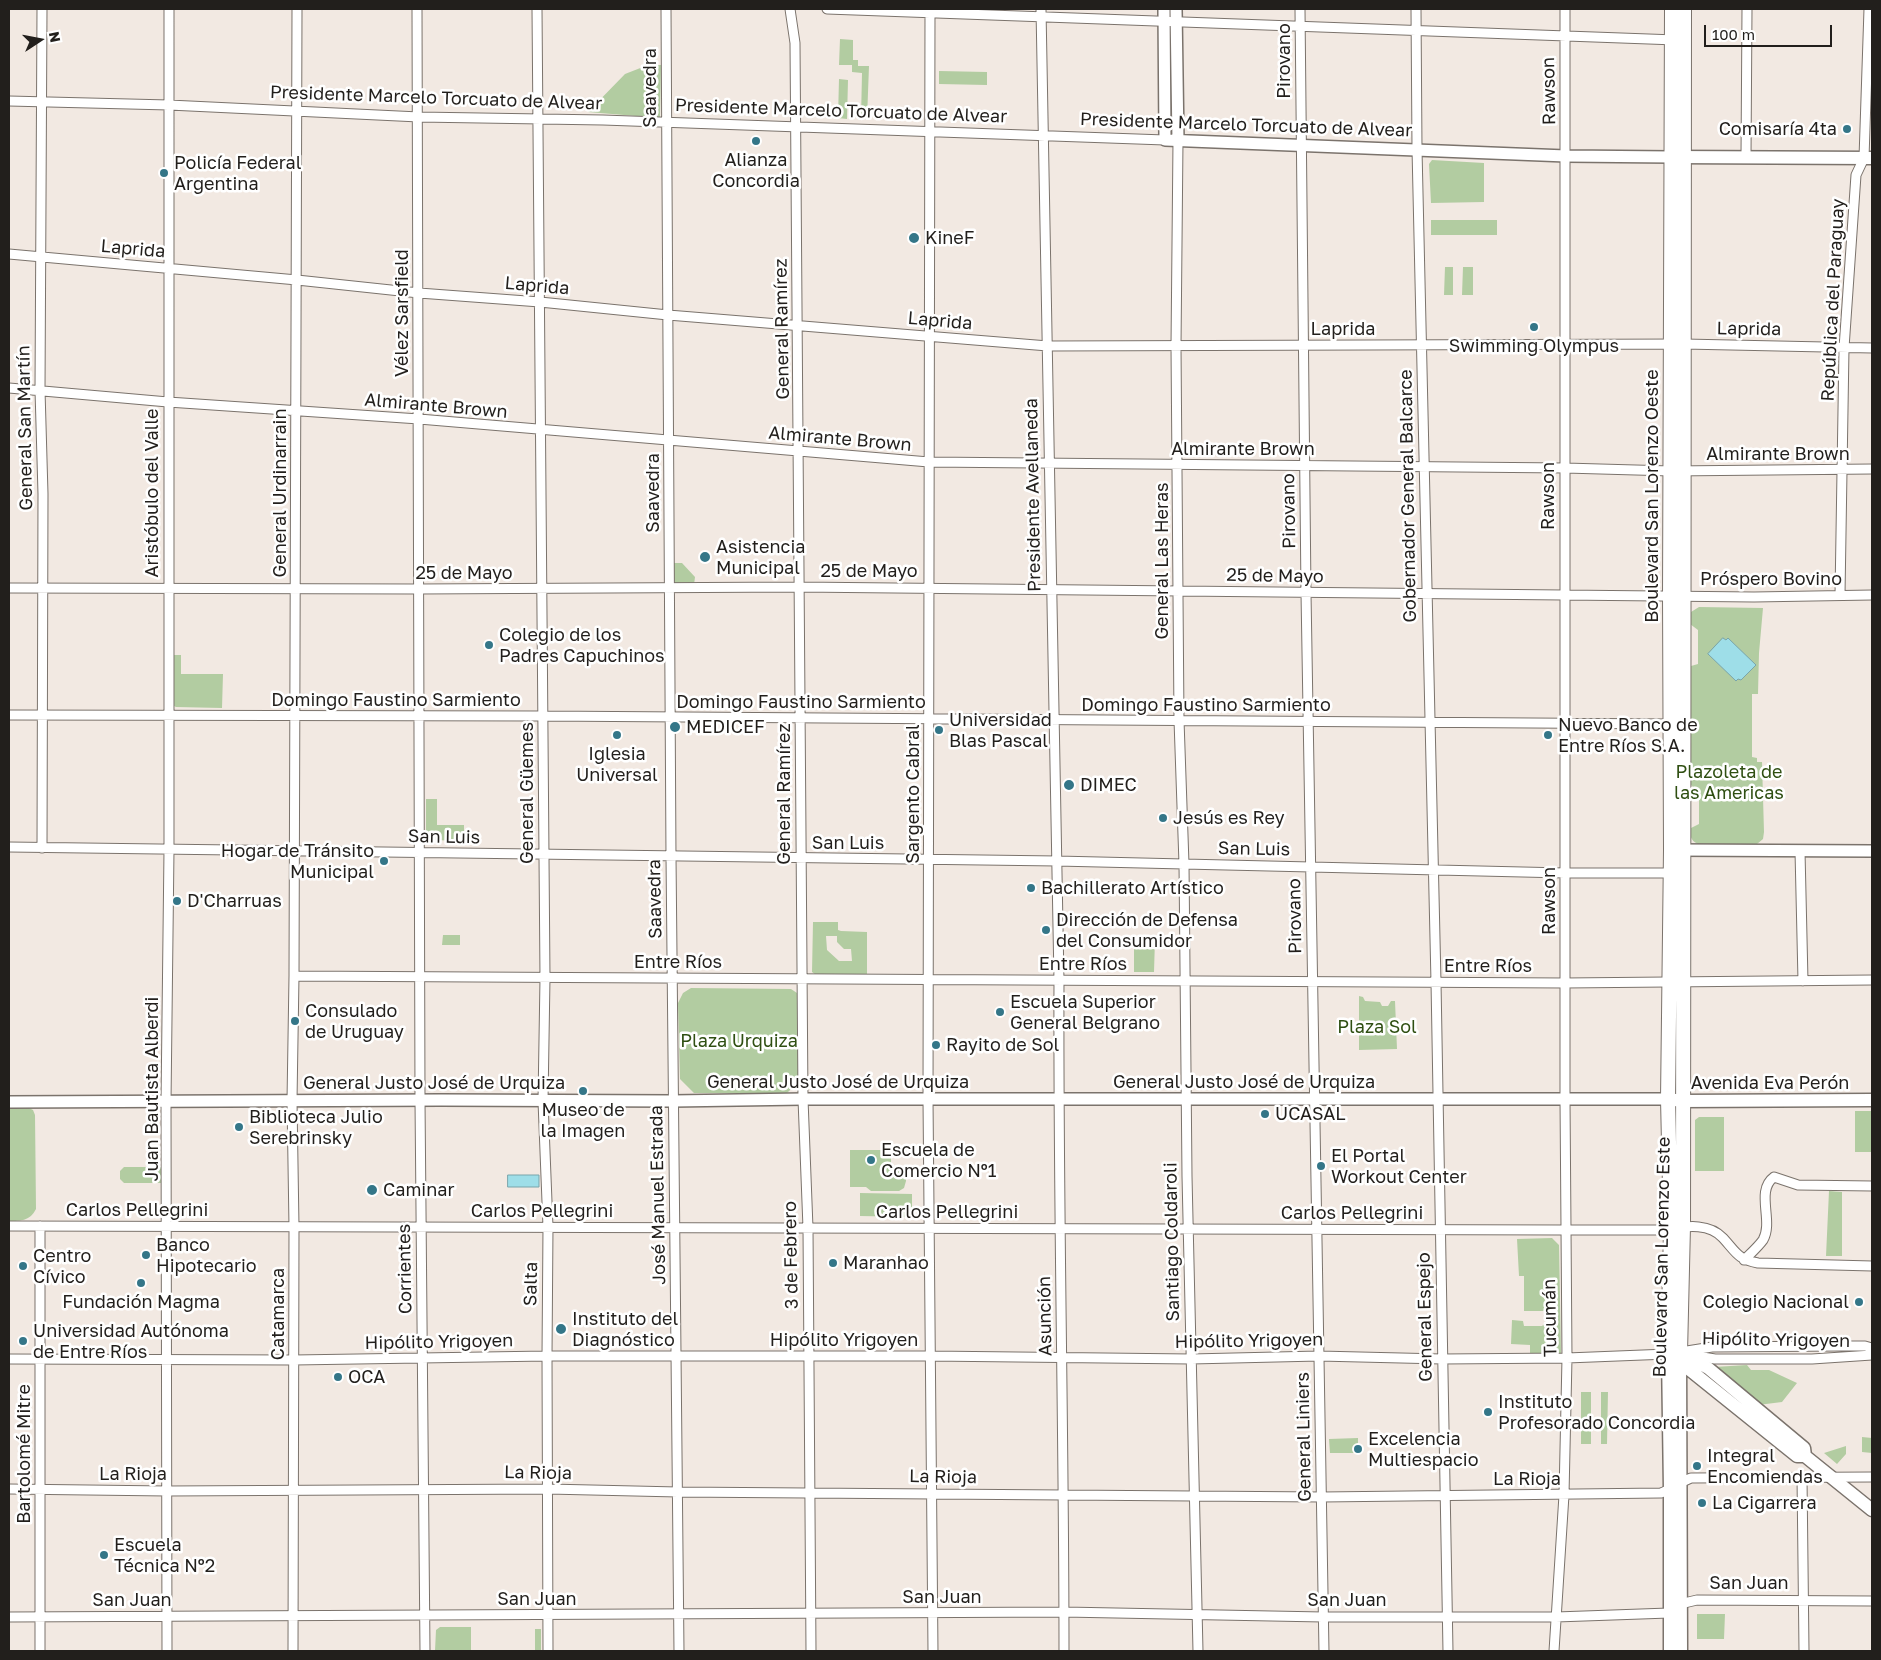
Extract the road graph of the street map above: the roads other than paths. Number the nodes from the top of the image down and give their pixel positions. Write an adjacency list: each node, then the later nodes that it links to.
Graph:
1 (42, 9): 26 (street, General San Martín)
2 (169, 9): 27 (street, Aristóbulo del Valle)
3 (297, 9): 28 (street, General Urdinarrain)
4 (417, 9): 29 (street, Vélez Sarsfield)
5 (537, 9): 30 (street, General Güemes)
6 (666, 9): 31 (street, Saavedra)
7 (790, 9): 32 (street, General Ramírez)
8 (827, 9): 18 (street)
9 (1164, 9): 20 (street)
10 (1176, 9): 20 (street)
11 (1300, 9): 21 (street, Pirovano)
12 (1416, 9): 22 (street, Gobernador General Balcarce)
13 (1565, 9): 23 (street, Rawson)
14 (1672, 9): 24 (main road, Boulevard San Lorenzo Oeste)
15 (1684, 9): 24 (main road, Boulevard San Lorenzo Oeste)
16 (1748, 9): 40 (street)
17 (1869, 9): 42 (street, República del Paraguay)
18 (930, 11): 19 (street); 33 (street, Sargento Cabral)
19 (1041, 13): 20 (street); 34 (street, Presidente Avellaneda)
20 (1170, 22): 21 (street); 35 (street); 36 (street)
21 (1300, 26): 22 (street); 37 (street, Pirovano)
22 (1416, 30): 23 (street); 38 (street, Gobernador General Balcarce)
23 (1565, 36): 24 (street); 39 (street, Rawson)
24 (1678, 40): 41 (main road, Boulevard San Lorenzo Oeste)
25 (9, 101): 26 (street, Presidente Marcelo Torcuato de Alvear)
26 (43, 102): 27 (street, Presidente Marcelo Torcuato de Alvear); 44 (street, General San Martín)
27 (169, 105): 28 (street, Presidente Marcelo Torcuato de Alvear); 45 (street, Aristóbulo del Valle)
28 (298, 112): 29 (street, Presidente Marcelo Torcuato de Alvear); 46 (street, General Urdinarrain)
29 (419, 117): 30 (street, Presidente Marcelo Torcuato de Alvear); 47 (street, Vélez Sarsfield)
30 (539, 119): 31 (street, Presidente Marcelo Torcuato de Alvear); 48 (street, General Güemes)
31 (666, 123): 32 (street, Presidente Marcelo Torcuato de Alvear); 49 (street, Saavedra)
32 (796, 127): 33 (street, Presidente Marcelo Torcuato de Alvear); 50 (street, General Ramírez)
33 (930, 132): 34 (street, Presidente Marcelo Torcuato de Alvear); 51 (street, Sargento Cabral)
34 (1044, 136): 35 (street, Presidente Marcelo Torcuato de Alvear); 55 (street, Presidente Avellaneda)
35 (1165, 140): 36 (street, Presidente Marcelo Torcuato de Alvear)
36 (1178, 141): 37 (street, Presidente Marcelo Torcuato de Alvear); 56 (street, General Las Heras)
37 (1301, 145): 38 (street, Presidente Marcelo Torcuato de Alvear); 57 (street, Pirovano)
38 (1417, 149): 39 (street, Presidente Marcelo Torcuato de Alvear); 53 (street, Gobernador General Balcarce)
39 (1566, 156): 41 (street, Presidente Marcelo Torcuato de Alvear); 54 (street, Rawson)
40 (1746, 156): 41 (main road); 42 (main road)
41 (1678, 157): 52 (main road, Boulevard San Lorenzo Oeste)
42 (1868, 158): 58 (street, República del Paraguay)
43 (9, 254): 44 (street, Laprida)
44 (41, 258): 45 (street, Laprida); 61 (street, General San Martín)
45 (168, 269): 46 (street, Laprida); 62 (street, Aristóbulo del Valle)
46 (297, 280): 47 (street, Laprida); 63 (street, General Urdinarrain)
47 (419, 293): 48 (street, Laprida); 64 (street, Vélez Sarsfield)
48 (540, 302): 49 (street, Laprida); 65 (street, General Güemes)
49 (668, 315): 50 (street, Laprida); 66 (street, Saavedra)
50 (798, 325): 51 (street, Laprida); 67 (street, General Ramírez)
51 (930, 337): 55 (street, Laprida); 68 (street, Sargento Cabral)
52 (1678, 344): 54 (street, Laprida); 58 (street, Laprida); 76 (main road, Boulevard San Lorenzo Oeste)
53 (1421, 345): 54 (street, Laprida); 57 (street, Laprida); 72 (street, Gobernador General Balcarce)
54 (1566, 345): 73 (street, Rawson)
55 (1048, 346): 56 (street, Laprida); 69 (street, Presidente Avellaneda)
56 (1176, 346): 57 (street, Laprida); 70 (street, General Las Heras)
57 (1303, 346): 71 (street, Pirovano)
58 (1844, 348): 59 (street, Laprida); 74 (street, República del Paraguay)
59 (1872, 348)
60 (9, 388): 61 (street, Almirante Brown)
61 (40, 390): 62 (street, Almirante Brown); 80 (street, General San Martín)
62 (168, 402): 63 (street, Almirante Brown); 81 (street, Aristóbulo del Valle)
63 (296, 412): 64 (street, Almirante Brown); 84 (street, General Urdinarrain)
64 (419, 419): 65 (street, Almirante Brown); 85 (street, Vélez Sarsfield)
65 (541, 431): 66 (street, Almirante Brown); 82 (street, General Güemes)
66 (669, 441): 67 (street, Almirante Brown); 77 (street, Saavedra)
67 (800, 452): 68 (street, Almirante Brown); 78 (street, General Ramírez)
68 (929, 462): 69 (street, Almirante Brown); 83 (street, Sargento Cabral)
69 (1050, 465): 70 (street, Almirante Brown); 86 (street, Presidente Avellaneda)
70 (1177, 465): 71 (street, Almirante Brown); 87 (street, General Las Heras)
71 (1305, 466): 72 (street, Almirante Brown); 88 (street, Pirovano)
72 (1424, 467): 73 (street, Almirante Brown); 89 (street, Gobernador General Balcarce)
73 (1564, 468): 76 (street, Almirante Brown); 90 (street, Rawson)
74 (1843, 469): 75 (street, Almirante Brown); 76 (street, Almirante Brown); 92 (street, República del Paraguay)
75 (1872, 469)
76 (1678, 471): 91 (main road, Boulevard San Lorenzo Oeste)
77 (669, 587): 78 (street, 25 de Mayo); 82 (street, 25 de Mayo); 100 (street, Saavedra)
78 (799, 587): 83 (street, 25 de Mayo); 101 (street, General Ramírez)
79 (9, 588): 80 (street, 25 de Mayo)
80 (43, 588): 81 (street, 25 de Mayo); 95 (street, General San Martín)
81 (168, 588): 84 (street, 25 de Mayo); 96 (street, Aristóbulo del Valle)
82 (540, 588): 85 (street, 25 de Mayo); 99 (street, General Güemes)
83 (930, 588): 86 (street, 25 de Mayo); 102 (street, Sargento Cabral)
84 (296, 589): 85 (street, 25 de Mayo); 97 (street, General Urdinarrain)
85 (418, 589): 98 (street, Vélez Sarsfield)
86 (1051, 589): 87 (street, 25 de Mayo); 104 (street, Presidente Avellaneda)
87 (1178, 590): 88 (street, 25 de Mayo); 103 (street, General Las Heras)
88 (1306, 593): 89 (street, 25 de Mayo); 105 (street, Pirovano)
89 (1427, 594): 90 (street, 25 de Mayo); 106 (street, Gobernador General Balcarce)
90 (1564, 594): 91 (street, 25 de Mayo); 107 (street, Rawson)
91 (1677, 595): 92 (street, Próspero Bovino); 108 (main road, Boulevard San Lorenzo Oeste)
92 (1840, 595): 93 (street, Próspero Bovino)
93 (1872, 595)
94 (9, 715): 95 (street, Domingo Faustino Sarmiento)
95 (42, 715): 96 (street, Domingo Faustino Sarmiento); 110 (street, General San Martín)
96 (169, 716): 97 (street, Domingo Faustino Sarmiento); 111 (street, Aristóbulo del Valle)
97 (295, 716): 98 (street, Domingo Faustino Sarmiento); 113 (street, General Urdinarrain)
98 (418, 716): 99 (street, Domingo Faustino Sarmiento); 115 (street, Vélez Sarsfield)
99 (543, 716): 100 (street, Domingo Faustino Sarmiento); 116 (street, General Güemes)
100 (670, 718): 101 (street, Domingo Faustino Sarmiento); 118 (street, Saavedra)
101 (800, 719): 102 (street, Domingo Faustino Sarmiento); 119 (street, General Ramírez)
102 (930, 719): 104 (street, Domingo Faustino Sarmiento); 120 (street, Sargento Cabral)
103 (1179, 720): 104 (street, Domingo Faustino Sarmiento); 105 (street, Domingo Faustino Sarmiento); 122 (street, General Las Heras)
104 (1054, 721): 121 (street, Presidente Avellaneda)
105 (1308, 721): 106 (street, Domingo Faustino Sarmiento); 123 (street, Pirovano)
106 (1430, 722): 107 (street, Domingo Faustino Sarmiento); 124 (street, Gobernador General Balcarce)
107 (1564, 723): 108 (street, Domingo Faustino Sarmiento); 125 (street, Rawson)
108 (1677, 724): 117 (main road, Boulevard San Lorenzo Oeste)
109 (9, 847): 110 (street, San Luis)
110 (42, 848): 111 (street, San Luis)
111 (169, 850): 113 (street, San Luis); 127 (street, Aristóbulo del Valle)
112 (1872, 850): 114 (street)
113 (294, 851): 115 (street, San Luis); 128 (street, General Urdinarrain)
114 (1800, 851): 117 (street); 137 (street)
115 (420, 852): 116 (street, San Luis); 129 (street, Vélez Sarsfield)
116 (544, 854): 118 (street, San Luis); 130 (street, General Güemes)
117 (1679, 854): 126 (main road, Boulevard San Lorenzo Oeste); 141 (main road, Boulevard San Lorenzo Oeste)
118 (670, 856): 119 (street, San Luis); 131 (street, Saavedra)
119 (801, 859): 120 (street, San Luis); 132 (street, General Ramírez)
120 (929, 859): 121 (street, San Luis); 133 (street, Sargento Cabral)
121 (1057, 861): 122 (street, San Luis); 134 (street, Presidente Avellaneda)
122 (1184, 864): 123 (street, San Luis); 136 (street, General Las Heras)
123 (1311, 866): 124 (street, San Luis); 138 (street, Pirovano)
124 (1433, 870): 125 (street, San Luis); 139 (street, Gobernador General Balcarce)
125 (1565, 873): 126 (street, San Luis); 140 (street, Rawson)
126 (1671, 874): 141 (main road, Boulevard San Lorenzo Oeste)
127 (169, 976): 156 (street, Juan Bautista Alberdi)
128 (294, 976): 129 (street, Entre Ríos); 152 (street, Catamarca)
129 (420, 977): 130 (street, Entre Ríos); 146 (street, Corrientes)
130 (545, 978): 131 (street, Entre Ríos); 153 (street, Salta)
131 (672, 978): 132 (street, Entre Ríos); 154 (street, José Manuel Estrada)
132 (803, 979): 133 (street, Entre Ríos); 142 (street, 3 de Febrero)
133 (929, 980): 134 (street, Entre Ríos); 143 (street, Sargento Cabral)
134 (1059, 980): 136 (street, Entre Ríos); 147 (street, Asunción)
135 (1872, 980): 137 (street, Entre Ríos)
136 (1185, 981): 138 (street, Entre Ríos); 148 (street, Santiago Coldaroli)
137 (1803, 981): 141 (street, Entre Ríos)
138 (1313, 982): 139 (street, Entre Ríos); 149 (street, General Liniers)
139 (1436, 982): 140 (street, Entre Ríos); 144 (street, General Espejo)
140 (1565, 983): 141 (street, Entre Ríos); 145 (street, Tucumán)
141 (1675, 983): 150 (main road, Boulevard San Lorenzo Este)
142 (803, 1099): 143 (street, General Justo José de Urquiza); 154 (street, General Justo José de Urquiza); 165 (street, 3 de Febrero)
143 (928, 1099): 147 (street, General Justo José de Urquiza); 167 (street, Sargento Cabral)
144 (1437, 1099): 145 (street, General Justo José de Urquiza); 149 (street, General Justo José de Urquiza); 171 (street, General Espejo)
145 (1564, 1099): 150 (street, General Justo José de Urquiza); 172 (street, Tucumán)
146 (420, 1100): 152 (street, General Justo José de Urquiza); 153 (street, General Justo José de Urquiza); 162 (street, Corrientes)
147 (1058, 1100): 148 (street, General Justo José de Urquiza); 168 (street, Asunción)
148 (1186, 1100): 149 (street, General Justo José de Urquiza); 169 (street, Santiago Coldaroli)
149 (1314, 1100): 170 (street, General Liniers)
150 (1675, 1100): 151 (main road, Avenida Eva Perón); 166 (main road, Boulevard San Lorenzo Este)
151 (1872, 1100)
152 (292, 1101): 156 (street, General Justo José de Urquiza); 161 (street, Catamarca)
153 (543, 1101): 154 (street, General Justo José de Urquiza); 163 (street, Salta)
154 (673, 1101): 164 (street, José Manuel Estrada)
155 (9, 1102): 156 (street, General Justo José de Urquiza)
156 (166, 1102): 160 (street, Juan Bautista Alberdi)
157 (1872, 1186): 173 (street)
158 (9, 1226): 159 (street, Carlos Pellegrini)
159 (40, 1226): 160 (street, Carlos Pellegrini); 186 (street, Bartolomé Mitre)
160 (167, 1226): 161 (street, Carlos Pellegrini); 187 (street, Juan Bautista Alberdi)
161 (294, 1227): 162 (street, Carlos Pellegrini); 191 (street, Catamarca)
162 (421, 1227): 163 (street, Carlos Pellegrini); 188 (street, Corrientes)
163 (548, 1227): 164 (street, Carlos Pellegrini); 177 (street, Salta)
164 (676, 1228): 165 (street, Carlos Pellegrini); 181 (street, José Manuel Estrada)
165 (808, 1228): 167 (street, Carlos Pellegrini); 182 (street, 3 de Febrero)
166 (1677, 1228): 172 (street, Carlos Pellegrini); 173 (street, Carlos Pellegrini); 180 (main road, Boulevard San Lorenzo Este)
167 (930, 1229): 168 (street, Carlos Pellegrini); 178 (street, Sargento Cabral)
168 (1060, 1229): 169 (street, Carlos Pellegrini); 183 (street, Asunción)
169 (1188, 1229): 170 (street, Carlos Pellegrini); 189 (street, Santiago Coldaroli)
170 (1317, 1229): 171 (street, Carlos Pellegrini); 179 (street, General Liniers)
171 (1440, 1230): 172 (street, Carlos Pellegrini); 190 (street, General Espejo)
172 (1565, 1230): 184 (street, Tucumán)
173 (1744, 1260): 174 (street)
174 (1872, 1266)
175 (1872, 1348): 180 (street, Hipólito Yrigoyen)
176 (1872, 1355): 180 (street, Hipólito Yrigoyen)
177 (547, 1356): 181 (street, Hipólito Yrigoyen); 188 (street, Hipólito Yrigoyen); 198 (street, Salta)
178 (930, 1356): 182 (street, Hipólito Yrigoyen); 183 (street, Hipólito Yrigoyen); 204 (street, Sargento Cabral)
179 (1319, 1356): 189 (street, Hipólito Yrigoyen); 190 (street, Hipólito Yrigoyen); 209 (street, General Liniers)
180 (1676, 1356): 184 (street, Hipólito Yrigoyen); 193 (main road); 195 (main road, Boulevard San Lorenzo Este)
181 (676, 1357): 182 (street, Hipólito Yrigoyen); 202 (street, José Manuel Estrada)
182 (808, 1357): 203 (street, 3 de Febrero)
183 (1062, 1357): 189 (street, Hipólito Yrigoyen); 205 (street, Asunción)
184 (1567, 1358): 190 (street, Hipólito Yrigoyen); 206 (street, Tucumán)
185 (9, 1359): 186 (street, Hipólito Yrigoyen)
186 (40, 1359): 187 (street, Hipólito Yrigoyen); 199 (street, Bartolomé Mitre)
187 (167, 1359): 191 (street, Hipólito Yrigoyen); 201 (street, Juan Bautista Alberdi)
188 (422, 1359): 191 (street, Hipólito Yrigoyen); 196 (street, Corrientes)
189 (1191, 1359): 207 (street, Santiago Coldaroli)
190 (1442, 1359): 208 (street, General Espejo)
191 (294, 1360): 200 (street, Catamarca)
192 (1802, 1477): 193 (street, La Rioja); 195 (street, La Rioja); 211 (street)
193 (1830, 1477): 194 (street, La Rioja); 210 (main road)
194 (1872, 1477)
195 (1675, 1486): 206 (street, La Rioja); 213 (main road, Boulevard San Lorenzo Este); 216 (main road, Boulevard San Lorenzo Este)
196 (424, 1488): 198 (street, La Rioja); 200 (street, La Rioja); 218 (street, Corrientes)
197 (9, 1489): 199 (street, La Rioja)
198 (548, 1489): 202 (street, La Rioja); 219 (street, Salta)
199 (40, 1490): 201 (street, La Rioja); 227 (street, Bartolomé Mitre)
200 (293, 1490): 201 (street, La Rioja); 223 (street, Catamarca)
201 (167, 1491): 222 (street, Juan Bautista Alberdi)
202 (678, 1492): 203 (street, La Rioja); 220 (street, José Manuel Estrada)
203 (810, 1492): 204 (street, La Rioja); 217 (street, 3 de Febrero)
204 (932, 1493): 205 (street, La Rioja); 215 (street, Sargento Cabral)
205 (1064, 1495): 207 (street, La Rioja); 214 (street, Asunción)
206 (1564, 1495): 208 (street, La Rioja); 228 (street, Tucumán)
207 (1194, 1496): 209 (street, La Rioja); 221 (street, Santiago Coldaroli)
208 (1446, 1496): 209 (street, La Rioja); 225 (street, General Espejo)
209 (1322, 1497): 224 (street, General Liniers)
210 (1872, 1510)
211 (1802, 1600): 212 (street, San Juan); 213 (street, San Juan); 244 (street)
212 (1872, 1600)
213 (1680, 1604): 216 (street); 243 (main road, Boulevard San Lorenzo Este)
214 (1064, 1612): 215 (street, San Juan); 221 (street, San Juan); 237 (street, Asunción)
215 (932, 1613): 217 (street, San Juan); 236 (street, Sargento Cabral)
216 (1669, 1613): 228 (street, San Juan); 242 (main road, Boulevard San Lorenzo Este)
217 (810, 1614): 220 (street, San Juan); 235 (street, 3 de Febrero)
218 (425, 1615): 219 (street, San Juan); 223 (street, San Juan); 232 (street, Corrientes)
219 (548, 1615): 220 (street, San Juan); 233 (street, Salta)
220 (680, 1615): 234 (street, José Manuel Estrada)
221 (1197, 1615): 224 (street, San Juan); 238 (street, Santiago Coldaroli)
222 (167, 1616): 223 (street, San Juan); 227 (street, San Juan); 230 (street, Juan Bautista Alberdi)
223 (293, 1616): 231 (street, Catamarca)
224 (1323, 1616): 225 (street, San Juan); 239 (street, General Liniers)
225 (1448, 1616): 228 (street, San Juan); 240 (street, General Espejo)
226 (9, 1617): 227 (street, San Juan)
227 (40, 1617): 229 (street, Bartolomé Mitre)
228 (1556, 1617): 241 (street, Tucumán)
229 (40, 1651)
230 (167, 1651)
231 (293, 1651)
232 (425, 1651)
233 (548, 1651)
234 (680, 1651)
235 (811, 1651)
236 (933, 1651)
237 (1064, 1651)
238 (1198, 1651)
239 (1324, 1651)
240 (1448, 1651)
241 (1554, 1651)
242 (1670, 1651)
243 (1681, 1651)
244 (1804, 1651)

